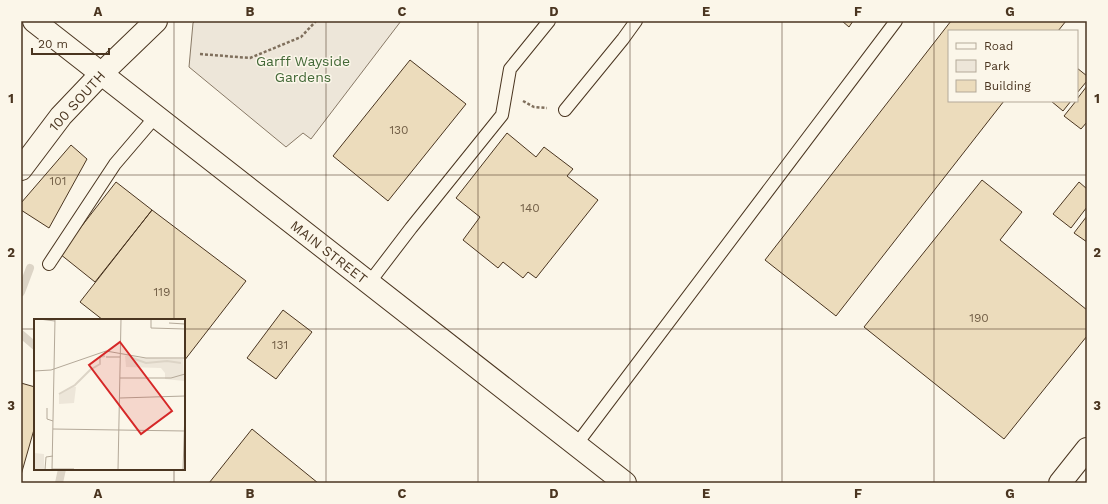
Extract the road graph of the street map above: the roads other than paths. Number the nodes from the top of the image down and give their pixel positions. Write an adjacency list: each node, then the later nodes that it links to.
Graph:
1 (34, 21): 6 (main road, MAIN STREET)
2 (156, 21): 6 (main road, 100 SOUTH)
3 (548, 21): 11 (lane)
4 (636, 21): 7 (lane)
5 (896, 21): 12 (lane)
6 (101, 74): 8 (main road, MAIN STREET); 9 (main road, 100 SOUTH)
7 (565, 110)
8 (156, 116): 10 (lane); 11 (main road, MAIN STREET)
9 (21, 169)
10 (49, 264)
11 (369, 283): 12 (main road, MAIN STREET)
12 (576, 444): 14 (main road, MAIN STREET)
13 (1087, 449): 15 (main road)
14 (625, 483)
15 (1060, 483)

